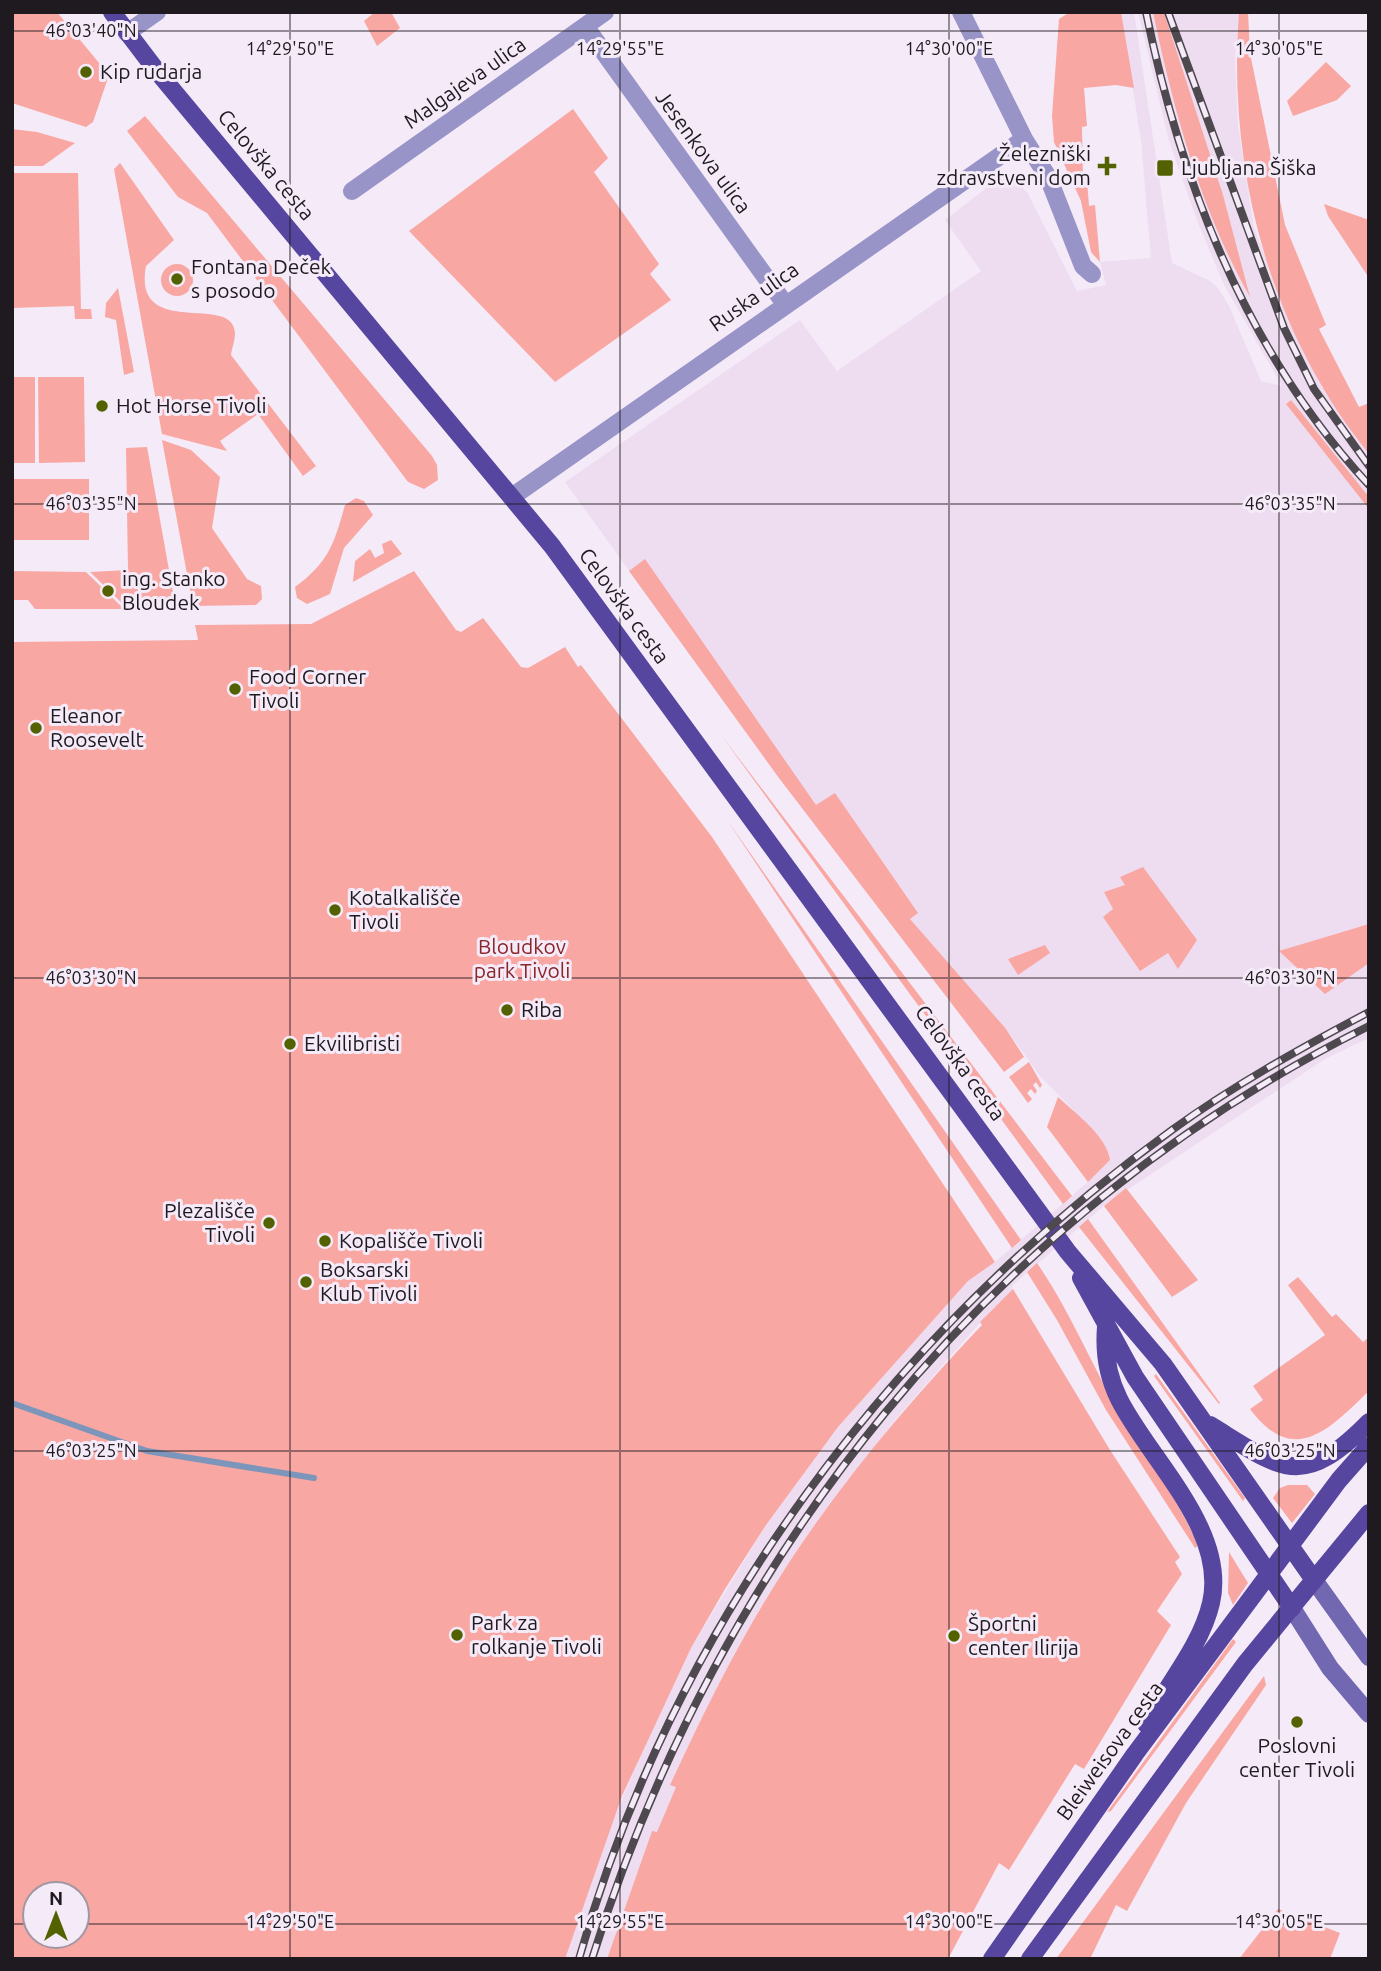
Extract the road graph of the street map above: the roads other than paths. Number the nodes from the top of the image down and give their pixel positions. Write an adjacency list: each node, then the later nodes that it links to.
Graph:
1 (112, 12): 6 (main road, Celovška cesta)
2 (157, 12): 6 (street)
3 (605, 12): 5 (street, Malgajeva ulica)
4 (961, 12): 7 (street)
5 (585, 26): 8 (street, Malgajeva ulica); 10 (street, Jesenkova ulica)
6 (127, 33): 11 (main road, Celovška cesta)
7 (1024, 139): 9 (street); 10 (street, Ruska ulica)
8 (352, 191)
9 (1091, 274)
10 (785, 304): 11 (street, Ruska ulica)
11 (513, 496): 12 (main road, Celovška cesta)
12 (1068, 1252): 13 (main road, Celovška cesta); 14 (main road, Celovška cesta)
13 (1105, 1327): 19 (main road, Celovška cesta); 24 (main road)
14 (1203, 1421): 15 (main road); 18 (main road, Celovška cesta)
15 (1369, 1422)
16 (1369, 1446): 18 (main road, Bleiweisova cesta)
17 (1369, 1513): 20 (main road)
18 (1291, 1545): 19 (main road, Bleiweisova cesta); 20 (main road, Celovška cesta)
19 (1269, 1574): 21 (main road, Celovška cesta); 24 (main road, Bleiweisova cesta)
20 (1314, 1580): 21 (main road); 22 (main road)
21 (1292, 1608): 23 (main road); 26 (main road)
22 (1369, 1657)
23 (1369, 1714)
24 (1135, 1754): 25 (main road, Bleiweisova cesta)
25 (992, 1959)
26 (1030, 1959)

